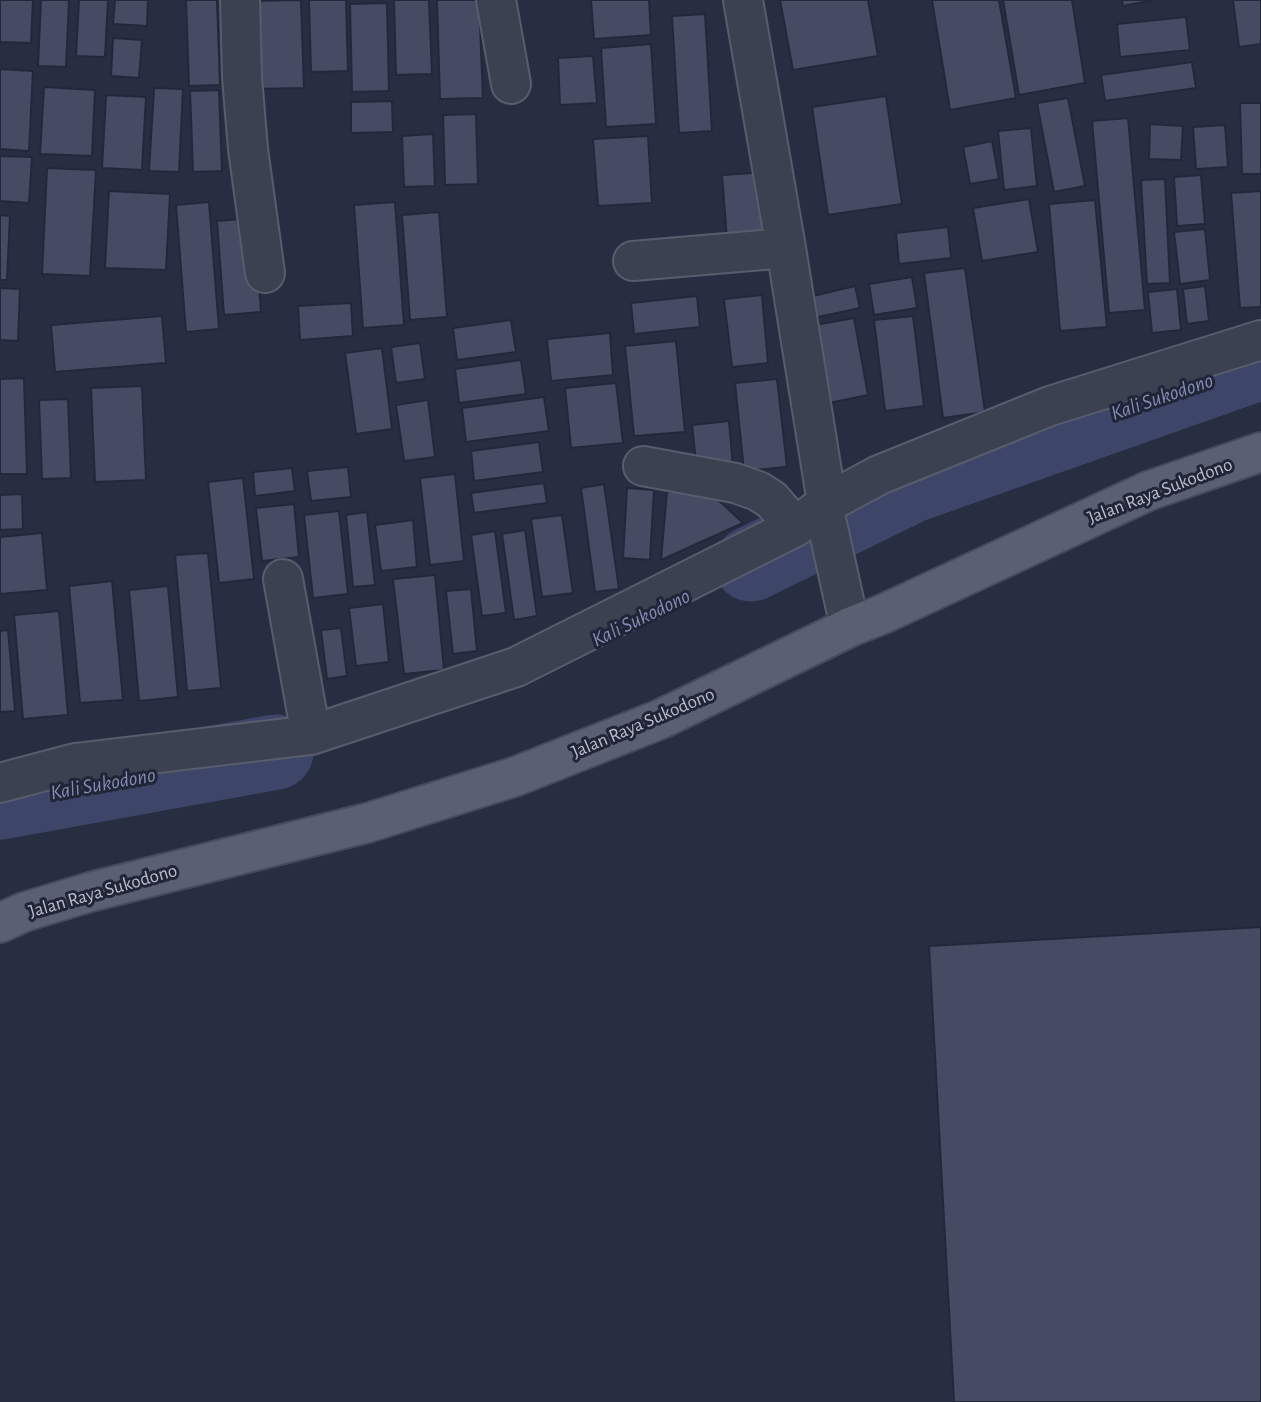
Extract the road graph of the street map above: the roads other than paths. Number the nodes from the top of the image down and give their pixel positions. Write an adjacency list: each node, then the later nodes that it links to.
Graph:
1 (240, 0): 7 (street)
2 (496, 0): 4 (street)
3 (743, 0): 5 (street)
4 (511, 85)
5 (786, 248): 6 (street); 11 (street)
6 (633, 261)
7 (265, 273)
8 (1261, 340): 11 (street)
9 (1261, 452): 13 (main road, Jalan Raya Sukodono)
10 (643, 466): 11 (street)
11 (816, 516): 13 (street); 14 (street)
12 (283, 579): 14 (street)
13 (846, 611): 16 (main road, Jalan Raya Sukodono)
14 (311, 735): 15 (street)
15 (0, 783)
16 (0, 923)

